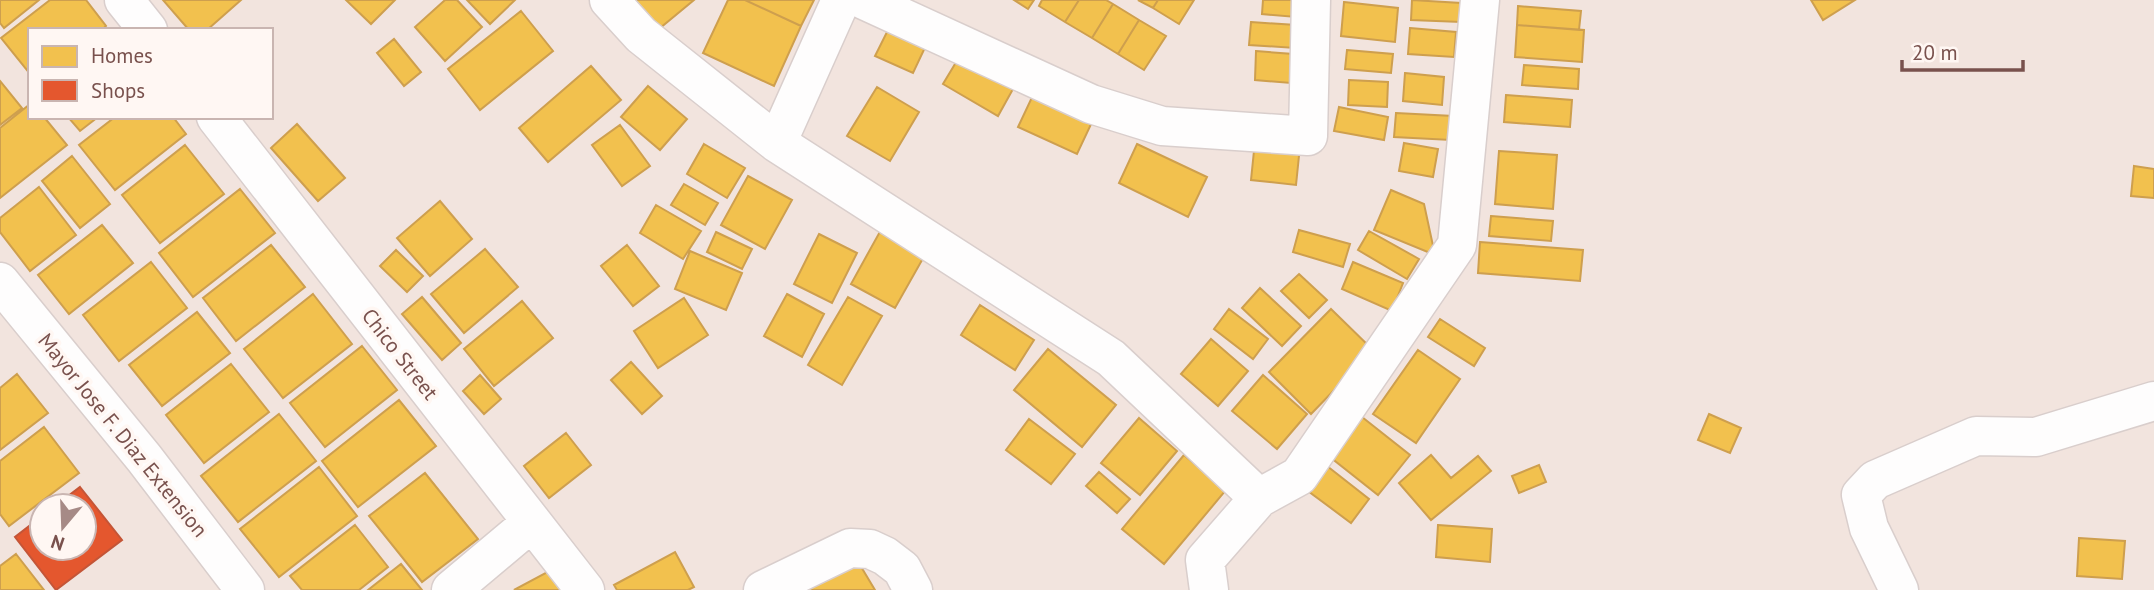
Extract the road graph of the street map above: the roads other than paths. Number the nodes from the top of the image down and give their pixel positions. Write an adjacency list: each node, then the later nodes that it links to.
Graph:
1 (124, 0): 7 (street)
2 (609, 0): 9 (street)
3 (841, 0): 9 (street)
4 (864, 0): 5 (street)
5 (1311, 0)
6 (1480, 0): 12 (street)
7 (146, 28)
8 (218, 119): 13 (street, Chico Street)
9 (777, 143): 12 (street)
10 (0, 282): 14 (street, Mayor Jose F. Diaz Extension)
11 (2154, 401): 20 (street)
12 (1259, 498): 19 (street)
13 (532, 522): 15 (street); 16 (street, Chico Street)
14 (245, 590)
15 (450, 590)
16 (585, 590)
17 (763, 590): 18 (street)
18 (912, 590)
19 (1209, 590)
20 (1899, 590)

